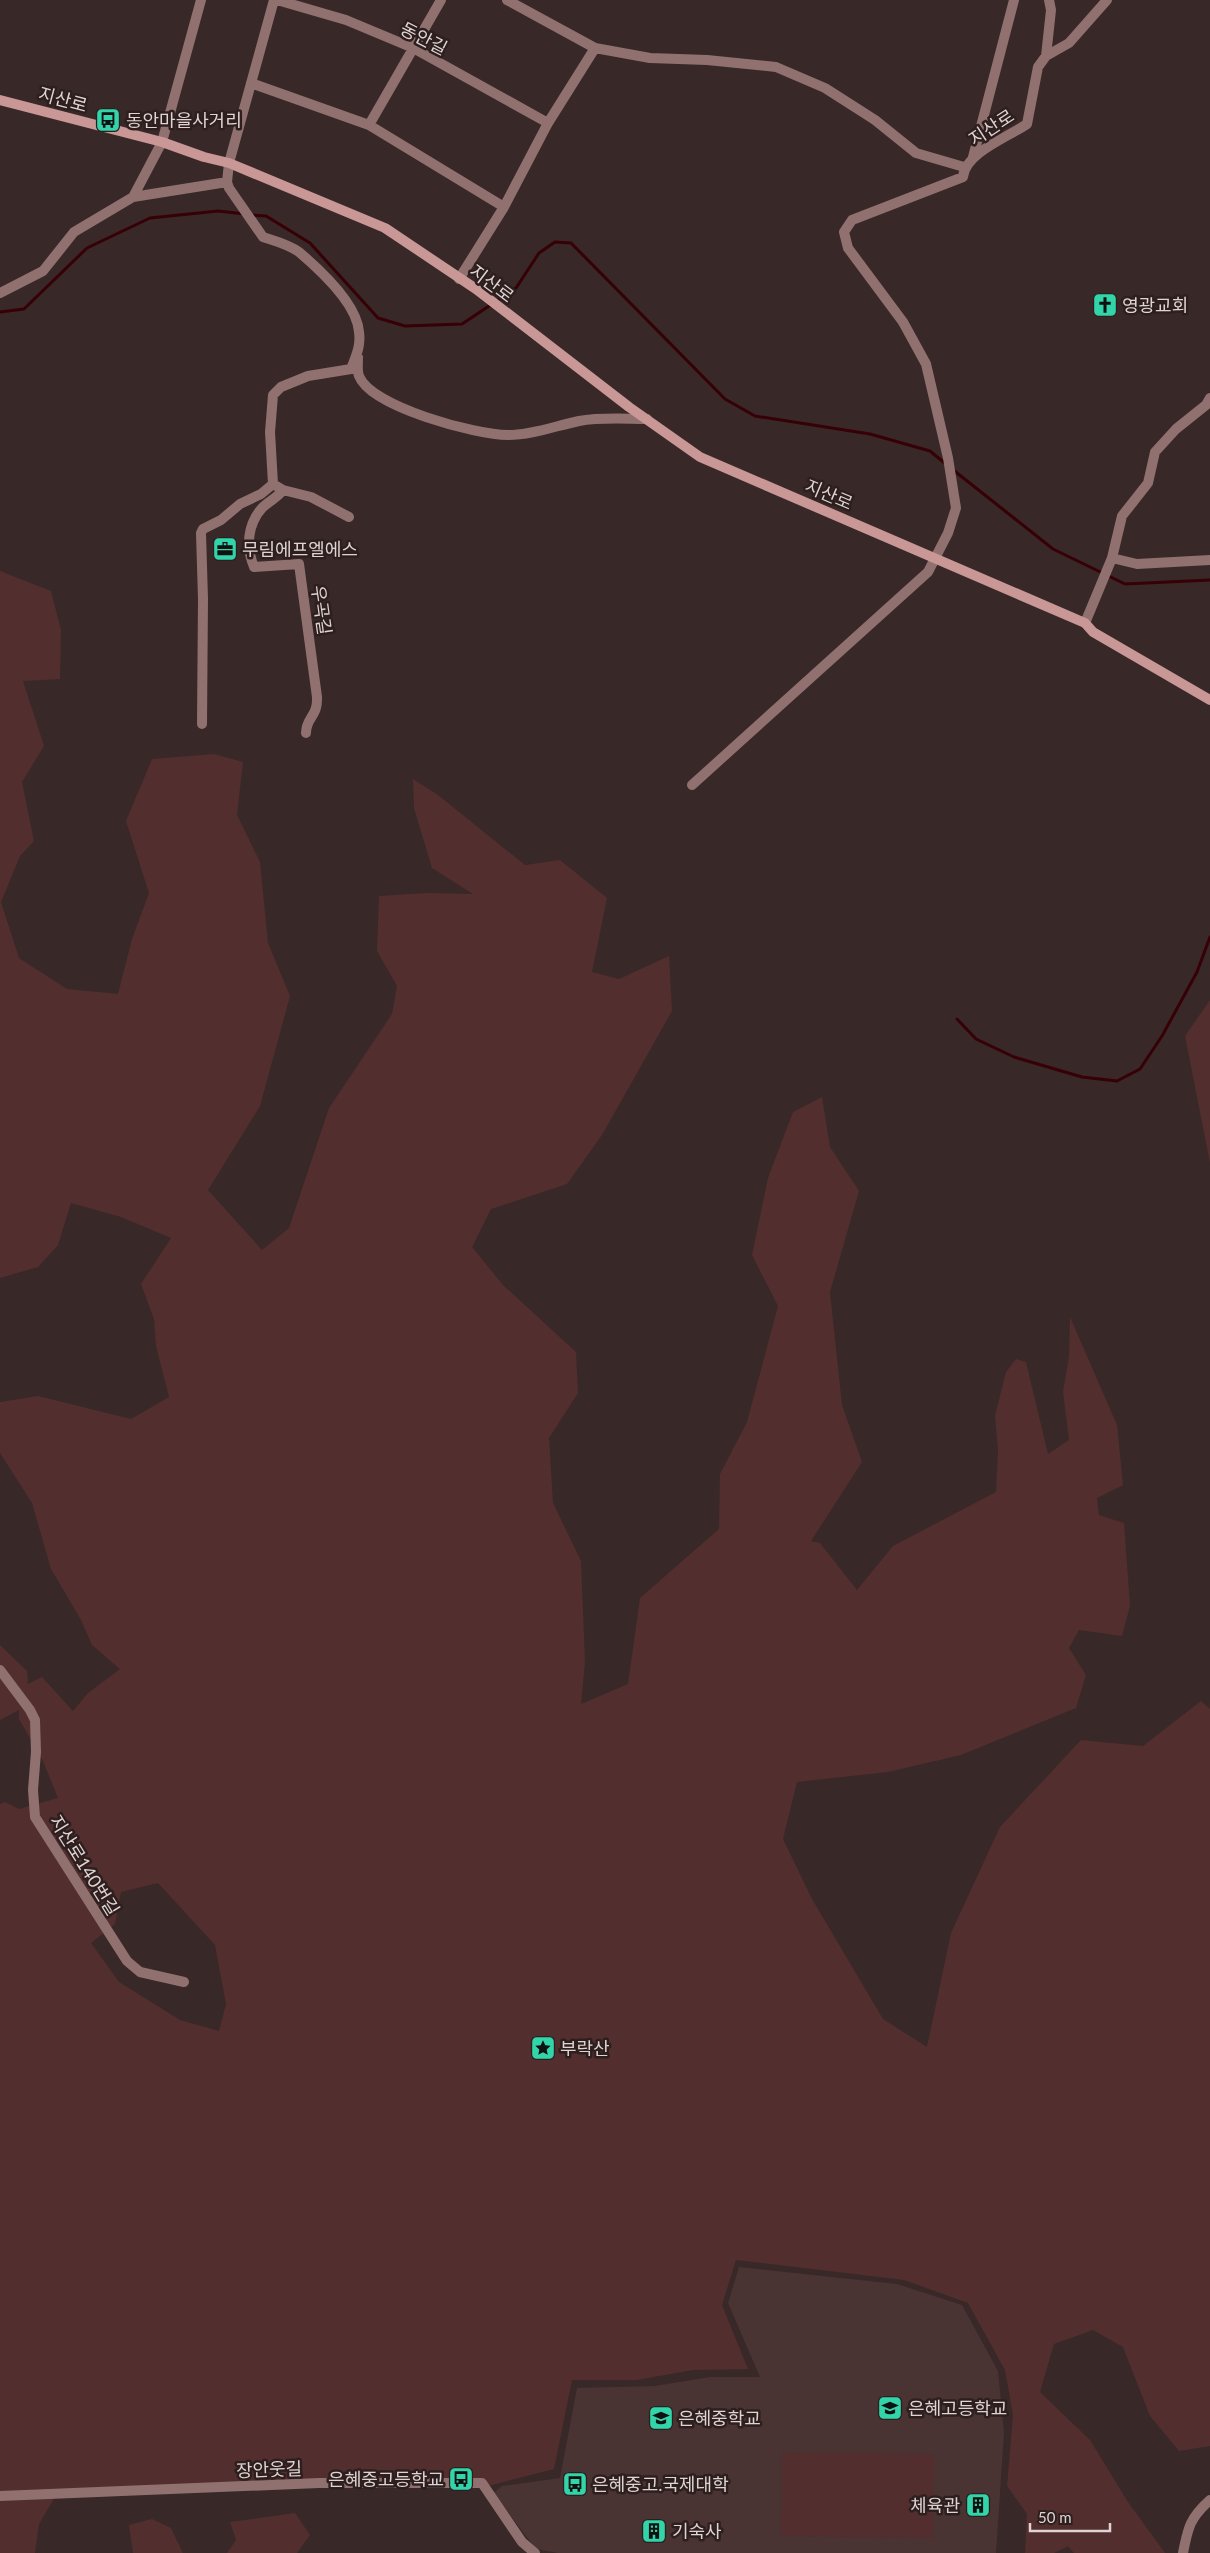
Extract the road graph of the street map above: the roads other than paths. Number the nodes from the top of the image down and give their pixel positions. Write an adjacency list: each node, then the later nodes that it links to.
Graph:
1 (201, 0): 15 (street)
2 (275, 0): 8 (street, 동안길); 11 (street, 동안길)
3 (441, 0): 8 (street)
4 (507, 0): 9 (street)
5 (1014, 0): 16 (street)
6 (1049, 0): 10 (street, 지산로)
7 (1107, 0): 10 (street)
8 (413, 48): 13 (street, 동안길); 14 (street)
9 (595, 48): 13 (street); 18 (street)
10 (1046, 56): 16 (street, 지산로)
11 (250, 83): 14 (street); 17 (street, 동안길)
12 (0, 100): 15 (main road, 지산로)
13 (548, 124): 21 (street)
14 (369, 125): 21 (street)
15 (162, 142): 17 (main road, 지산로); 20 (street)
16 (973, 157): 18 (street, 지산로)
17 (229, 164): 19 (street); 22 (main road, 지산로)
18 (964, 167): 30 (street, 지산로)
19 (228, 185): 20 (street); 24 (street)
20 (133, 197): 23 (street)
21 (504, 207): 22 (street)
22 (459, 279): 26 (main road, 지산로)
23 (0, 293)
24 (359, 349): 26 (street); 27 (street)
25 (1210, 398): 32 (street)
26 (647, 419): 30 (main road, 지산로)
27 (273, 484): 28 (street); 35 (street)
28 (283, 490): 29 (street); 36 (street, 우곡길)
29 (349, 517)
30 (933, 558): 33 (main road, 지산로); 37 (street)
31 (1210, 560): 32 (street)
32 (1110, 562): 33 (street)
33 (1085, 623): 34 (main road, 지산로)
34 (1210, 700)
35 (202, 724)
36 (306, 733)
37 (692, 785)
38 (0, 1670): 39 (street, 지산로140번길)
39 (184, 1982)
40 (0, 2496): 42 (street, 장안웃길)
41 (1210, 2500): 43 (street)
42 (535, 2553)
43 (1183, 2553)

